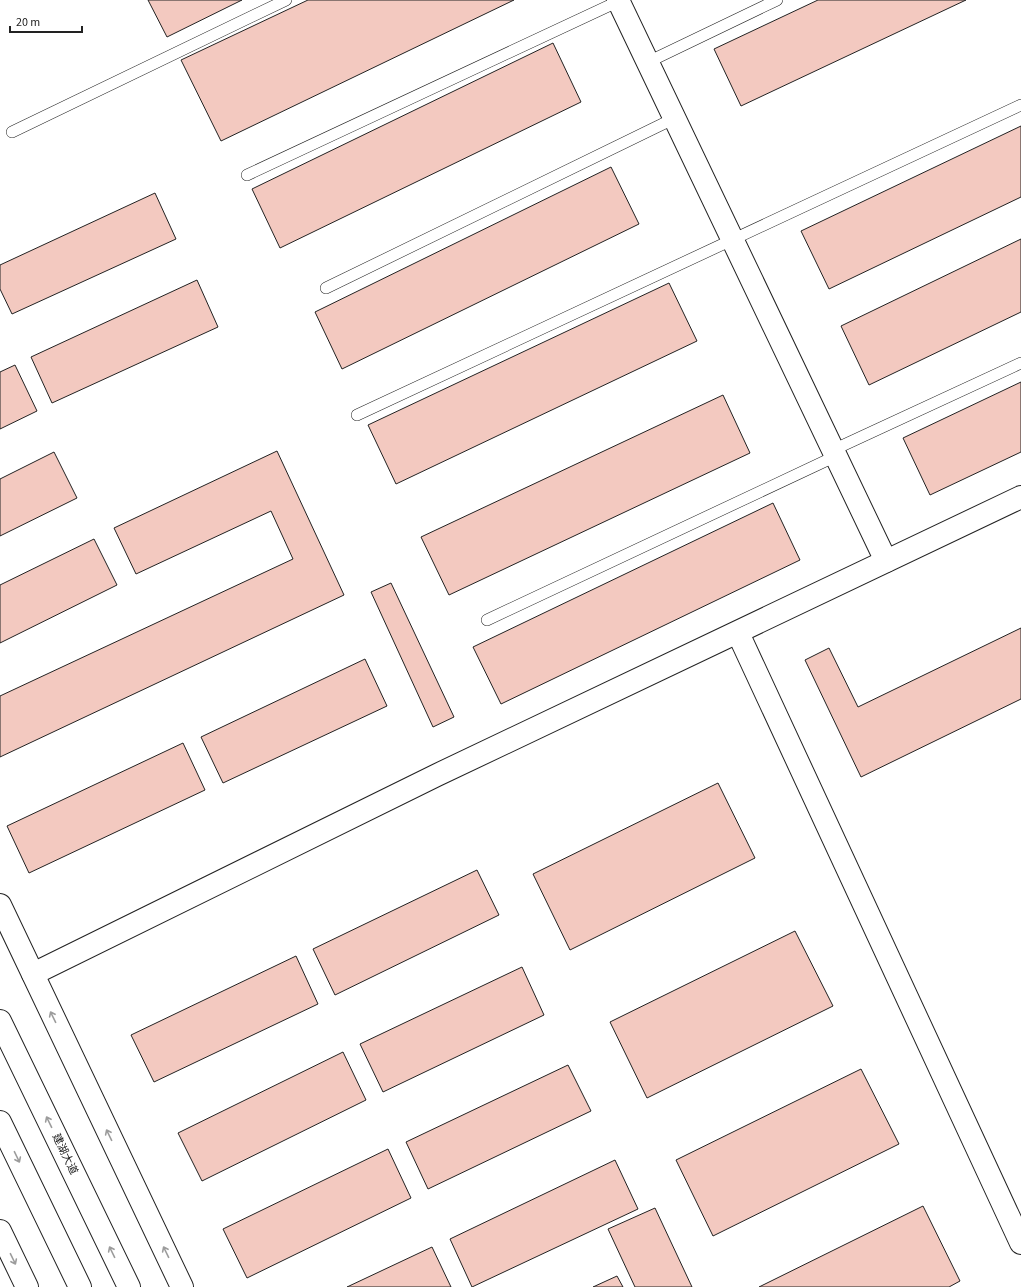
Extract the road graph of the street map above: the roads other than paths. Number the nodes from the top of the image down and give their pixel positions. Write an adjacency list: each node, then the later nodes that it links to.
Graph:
1 (286, 0): 7 (lane)
2 (619, 0): 4 (street); 8 (lane)
3 (778, 0): 4 (lane)
4 (648, 62): 6 (street)
5 (1021, 105): 9 (lane)
6 (675, 118): 9 (street); 10 (lane)
7 (12, 132)
8 (247, 174)
9 (733, 239): 12 (lane); 13 (street)
10 (326, 288)
11 (1021, 363): 13 (lane)
12 (357, 415)
13 (835, 453): 15 (street); 16 (lane)
14 (1021, 497): 15 (street)
15 (886, 561): 17 (street)
16 (487, 620)
17 (738, 632): 19 (street); 23 (street)
18 (0, 905): 19 (street)
19 (33, 974): 27 (street, one-way to 19)
20 (0, 1021): 26 (street, 建湖大道, one-way to 20)
21 (0, 1122): 25 (street, one-way to 25)
22 (0, 1232): 24 (street, one-way to 24)
23 (1021, 1243)
24 (27, 1287)
25 (80, 1287)
26 (129, 1287)
27 (182, 1287)

